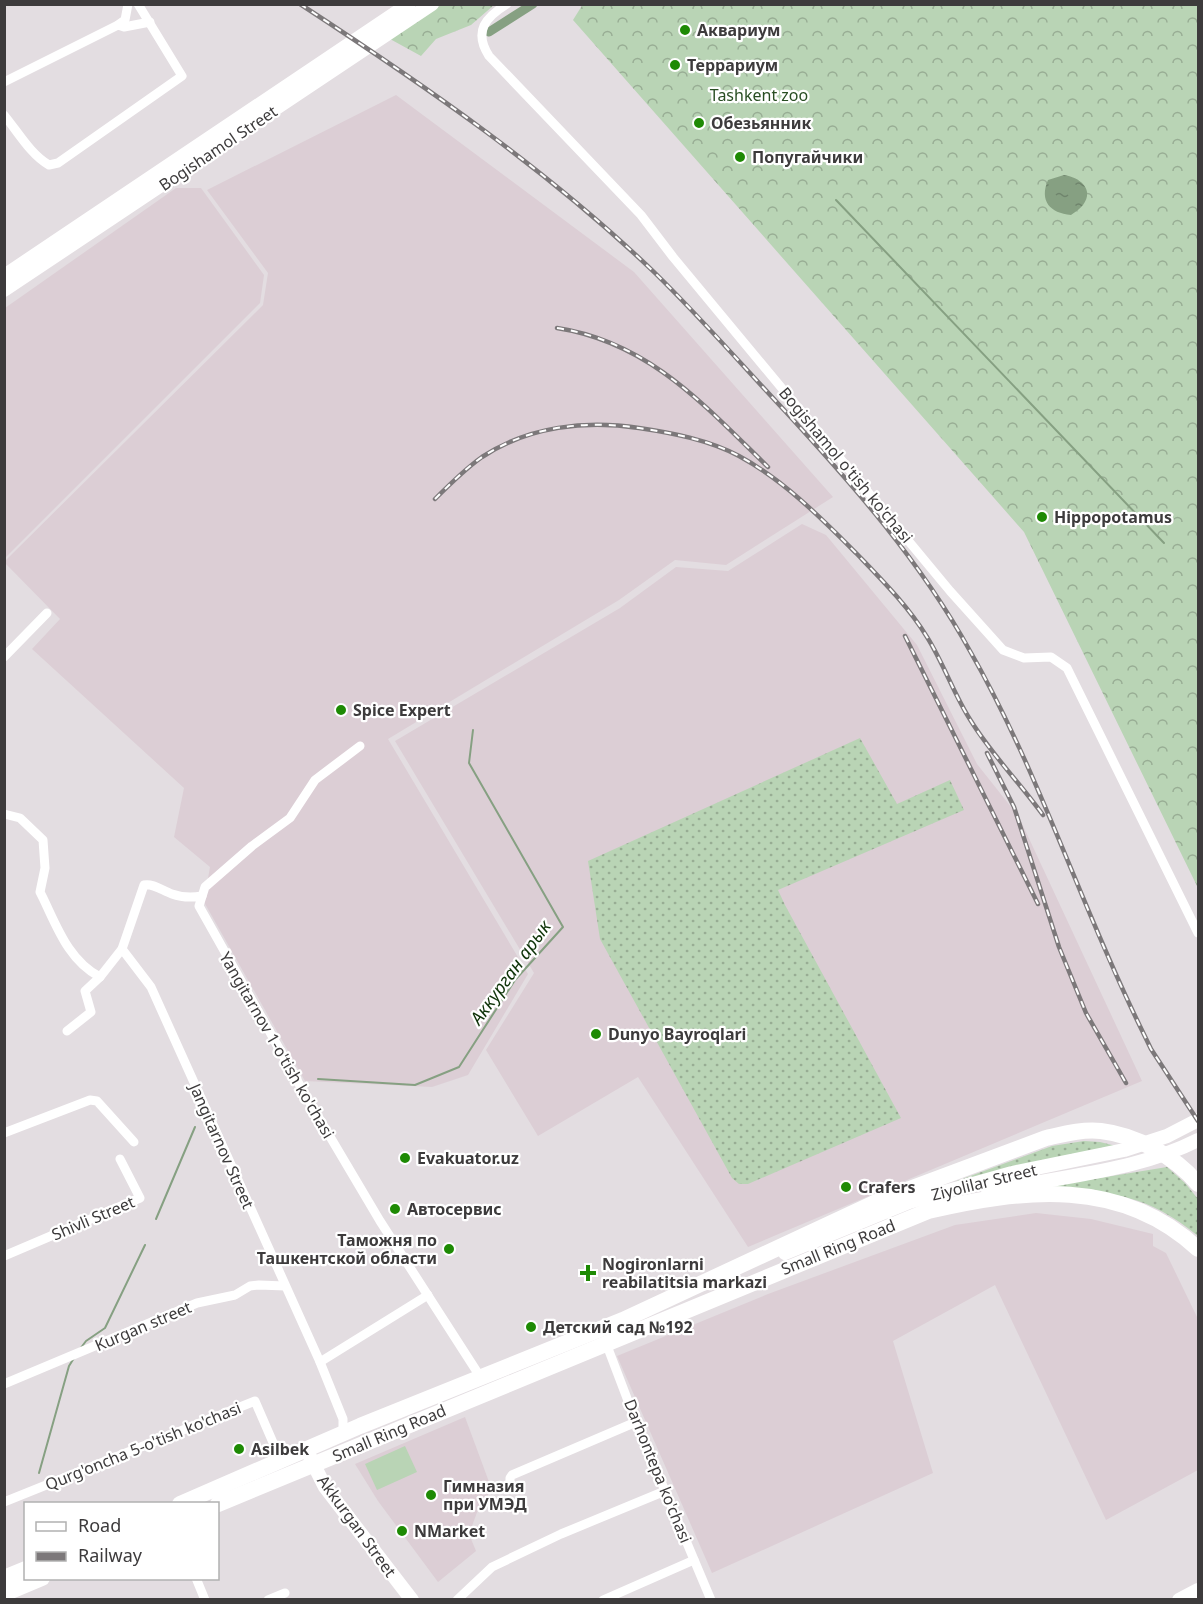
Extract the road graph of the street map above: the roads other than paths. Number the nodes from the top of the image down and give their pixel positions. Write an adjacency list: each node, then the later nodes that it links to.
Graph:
1 (128, 4): 7 (street)
2 (138, 4): 6 (street)
3 (409, 4): 10 (main road, Bogishamol Street)
4 (432, 4): 11 (main road, Bogishamol Street)
5 (507, 4): 17 (street, Bogishamol o'tish ko'chasi)
6 (150, 22): 7 (street); 9 (street)
7 (118, 25): 8 (street)
8 (4, 82)
9 (4, 115)
10 (4, 276)
11 (4, 290)
12 (47, 613): 13 (street)
13 (4, 657)
14 (360, 746): 16 (street)
15 (4, 814): 19 (street)
16 (202, 896): 18 (street); 31 (street, Yangitarnov 1-o'tish ko'chasi)
17 (1198, 933)
18 (122, 949): 19 (street); 30 (street, Jangitarnov Street)
19 (100, 977): 20 (street)
20 (67, 1031)
21 (1198, 1120): 32 (main road, Ziyolilar Street)
22 (6, 1130): 24 (street)
23 (1198, 1140): 27 (main road, Ziyolilar Street)
24 (134, 1142)
25 (120, 1159): 29 (street, Shivli Street)
26 (1195, 1180): 32 (highway, Small Ring Road)
27 (928, 1211): 28 (highway, Small Ring Road); 33 (highway, Small Ring Road)
28 (1198, 1249)
29 (4, 1256)
30 (285, 1286): 34 (street, Jangitarnov Street); 36 (street, Kurgan street)
31 (428, 1295): 34 (street); 35 (street, Yangitarnov 1-o'tish ko'chasi)
32 (641, 1312): 33 (highway, Small Ring Road)
33 (603, 1336): 35 (highway, Small Ring Road); 37 (street, Darhontepa ko'chasi); 39 (highway, Small Ring Road)
34 (320, 1362): 38 (street, Jangitarnov Street)
35 (481, 1378): 38 (highway, Small Ring Road)
36 (4, 1384)
37 (636, 1422): 42 (street); 43 (street, Darhontepa ko'chasi)
38 (342, 1434): 39 (street, Jangitarnov Street); 40 (highway, Small Ring Road)
39 (346, 1450): 40 (highway, Small Ring Road)
40 (310, 1457): 41 (highway, Small Ring Road); 46 (highway, Small Ring Road); 57 (main road, Akkurgan Street)
41 (281, 1461): 44 (street, Qurg'oncha 5-o'tish ko'chasi); 45 (highway, Small Ring Road)
42 (510, 1485)
43 (665, 1491): 47 (street, Darhontepa ko'chasi); 58 (street)
44 (4, 1502)
45 (182, 1502)
46 (219, 1503)
47 (694, 1560): 59 (street); 60 (street, Darhontepa ko'chasi)
48 (24, 1570): 49 (highway)
49 (4, 1578)
50 (37, 1580): 54 (highway)
51 (197, 1580): 55 (street)
52 (1198, 1590): 61 (main road)
53 (285, 1593): 56 (street)
54 (4, 1594)
55 (205, 1599)
56 (268, 1599)
57 (412, 1599)
58 (457, 1599)
59 (603, 1599)
60 (711, 1599)
61 (1179, 1599)

